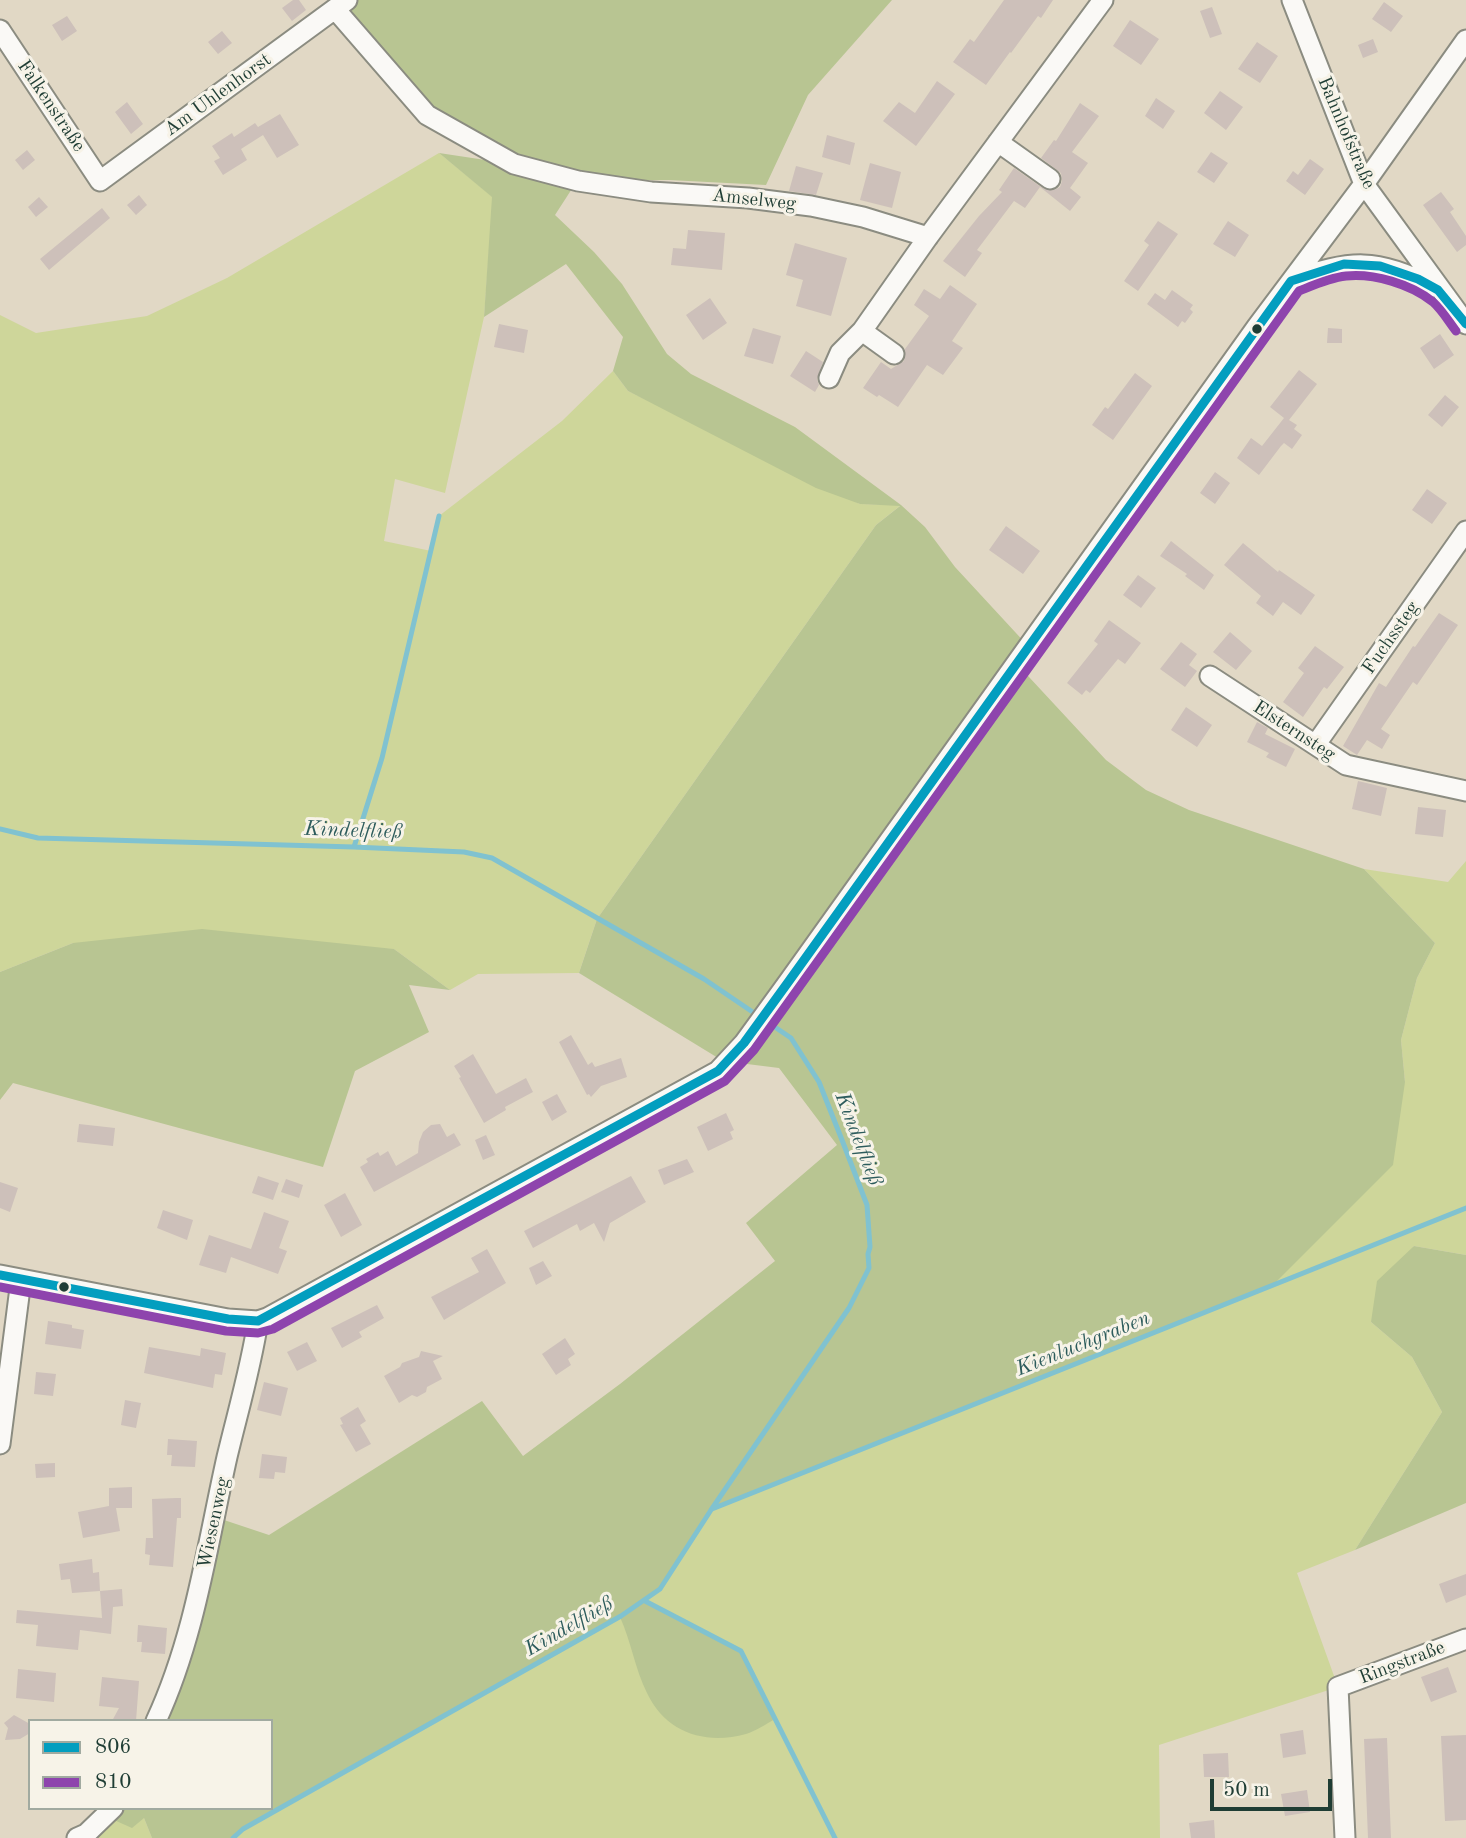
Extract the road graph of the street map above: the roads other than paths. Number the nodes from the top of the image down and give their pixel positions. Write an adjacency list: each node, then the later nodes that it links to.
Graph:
1 (1103, 0): 6 (street)
2 (1293, 0): 10 (street, Bahnhofstraße)
3 (341, 4): 8 (street, Am Uhlenhorst); 9 (street, Am Uhlenhorst)
4 (1, 31): 8 (street, Falkenstraße)
5 (1466, 40): 10 (street)
6 (998, 142): 7 (street); 11 (street)
7 (1050, 179)
8 (100, 181)
9 (577, 181): 11 (street, Amselweg)
10 (1364, 184): 12 (street); 13 (street, Bahnhofstraße)
11 (928, 237): 15 (street)
12 (1291, 281): 13 (street); 24 (street)
13 (1440, 291): 14 (street, Bahnhofstraße)
14 (1466, 324)
15 (862, 331): 16 (street); 17 (street)
16 (894, 354)
17 (829, 378)
18 (1466, 531): 20 (street, Fuchssteg)
19 (1210, 676): 20 (street, Elsternsteg)
20 (1316, 744): 21 (street, Elsternsteg)
21 (1466, 791)
22 (0, 1275): 23 (street)
23 (21, 1280): 24 (street); 25 (street)
24 (258, 1321): 27 (street, Wiesenweg)
25 (0, 1444)
26 (1466, 1639): 30 (street, Ringstraße)
27 (157, 1719)
28 (111, 1810): 29 (street)
29 (77, 1838)
30 (1345, 1838)

